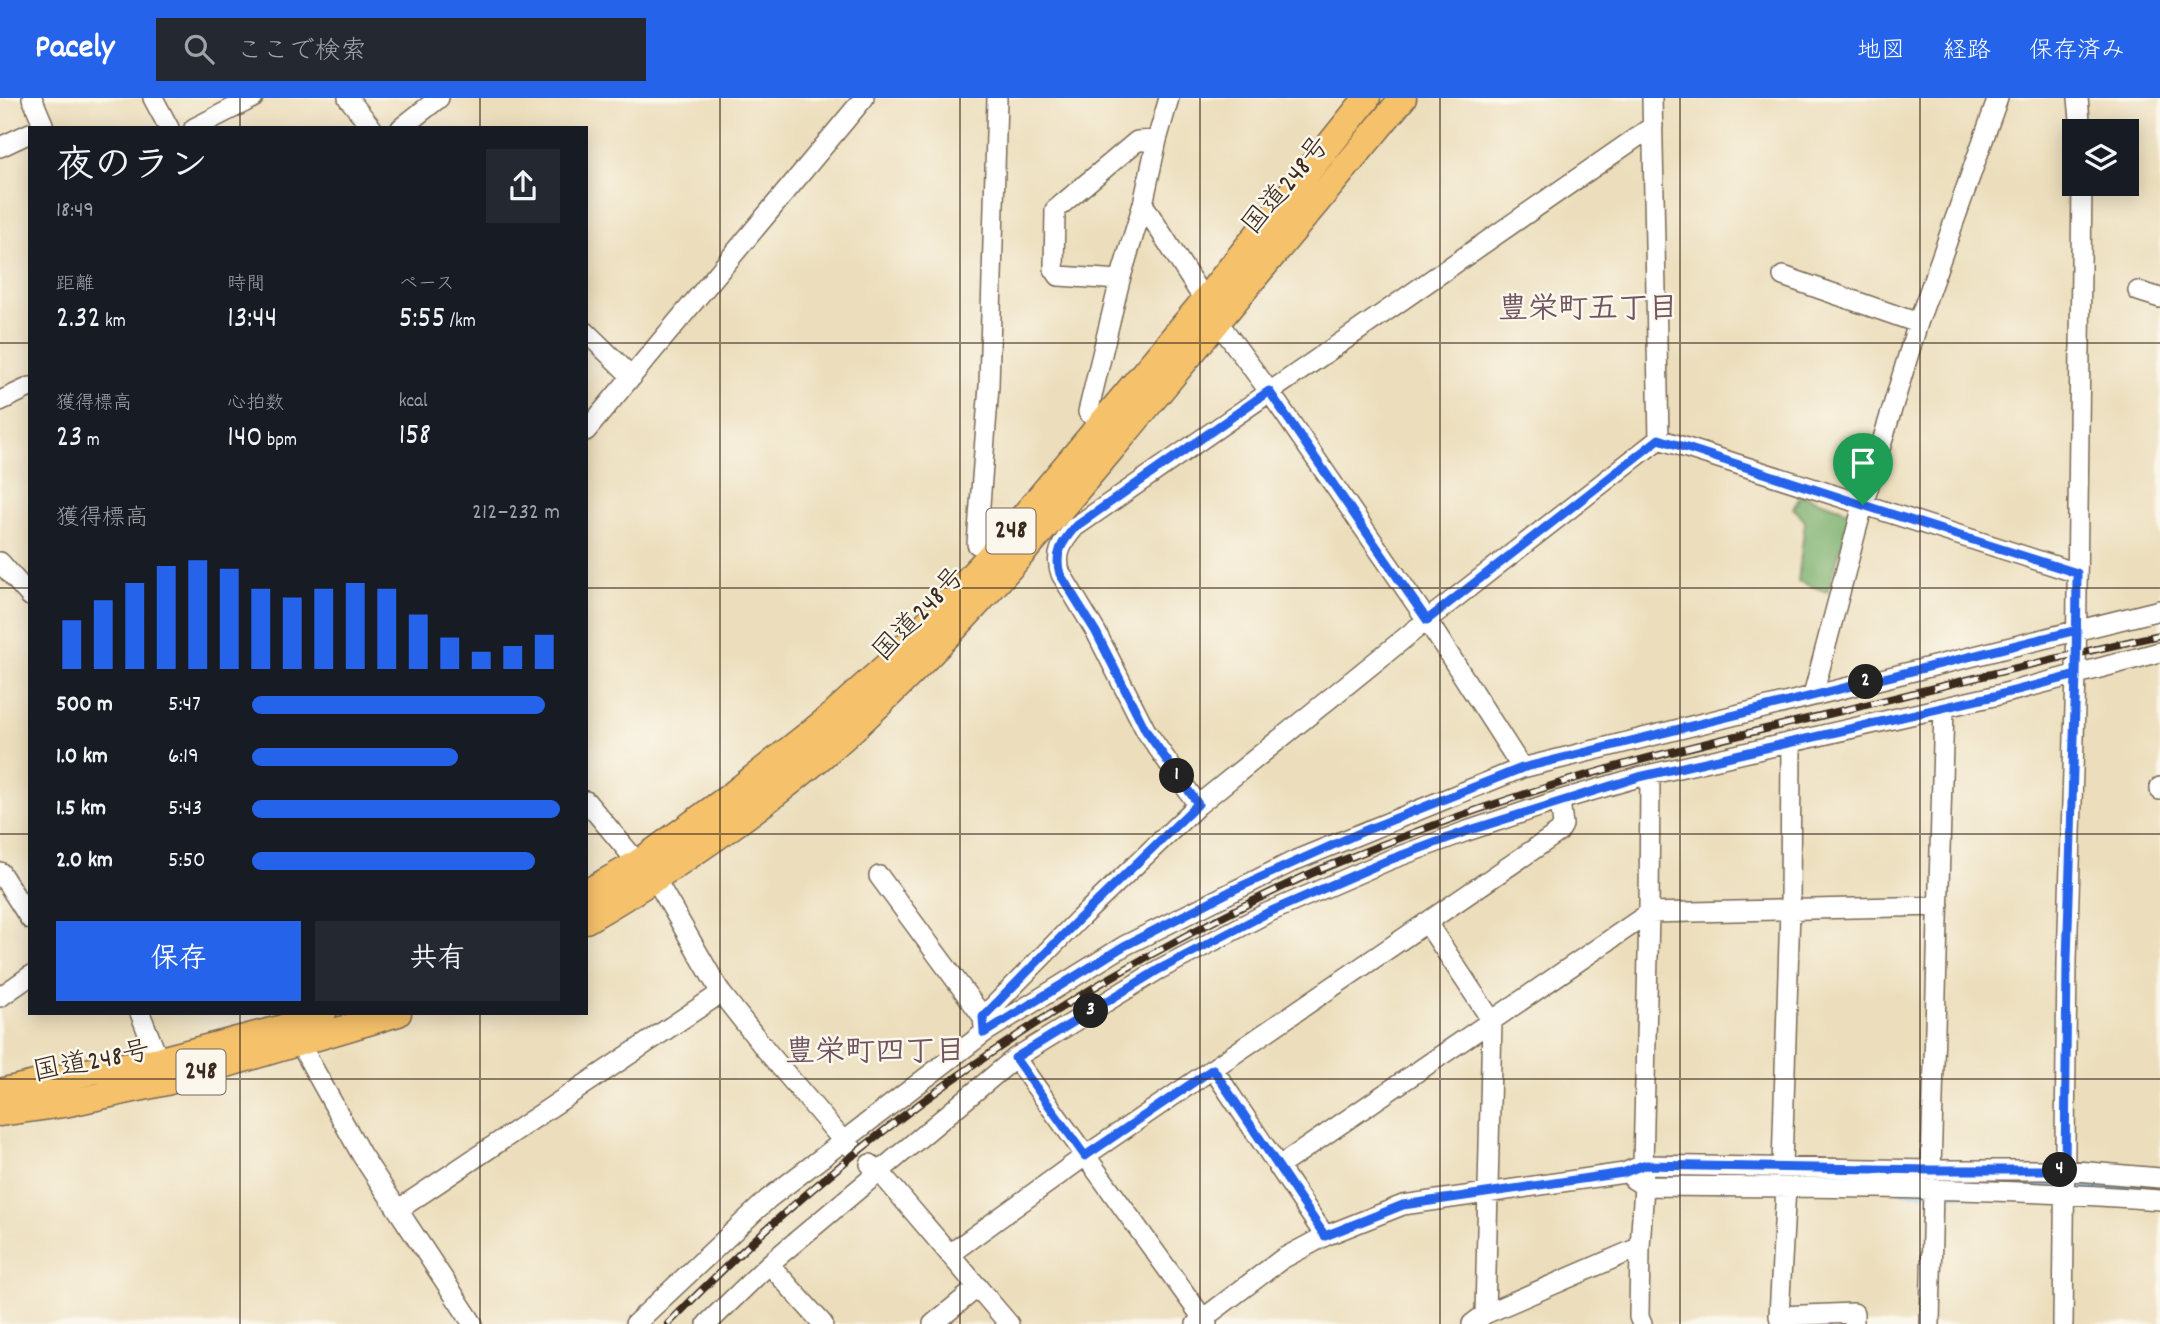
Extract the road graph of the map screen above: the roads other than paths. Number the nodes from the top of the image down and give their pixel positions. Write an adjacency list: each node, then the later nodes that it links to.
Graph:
1 (32, 98): 15 (street)
2 (153, 98): 16 (street)
3 (253, 98): 17 (street)
4 (348, 98): 18 (street)
5 (439, 98): 19 (street)
6 (864, 98): 33 (street)
7 (997, 98): 42 (street)
8 (1169, 98): 22 (street)
9 (1367, 98): 30 (highway, 国道248号 / 248)
10 (1402, 98): 30 (highway, 国道248号 / 248)
11 (1653, 98): 20 (street)
12 (1998, 98): 31 (street)
13 (2078, 98): 14 (street)
14 (2080, 119)
15 (41, 126)
16 (168, 126)
17 (198, 126)
18 (370, 126)
19 (404, 126)
20 (1653, 126): 35 (street); 39 (street)
21 (28, 134): 23 (street)
22 (1157, 140): 25 (street); 27 (street)
23 (0, 147)
24 (2082, 196): 44 (street)
25 (1143, 204): 27 (street); 30 (street)
26 (1783, 276): 31 (street)
27 (1120, 280): 37 (street)
28 (2138, 291): 29 (street)
29 (2160, 298)
30 (1211, 311): 35 (street); 37 (highway, 国道248号 / 248); 41 (highway, 国道248号 / 248)
31 (1918, 323): 40 (street)
32 (588, 334): 33 (street)
33 (632, 377): 38 (street)
34 (28, 388): 36 (street)
35 (1269, 391): 41 (street); 47 (street)
36 (0, 401)
37 (1100, 425): 59 (highway, 国道248号 / 248)
38 (588, 429)
39 (1659, 439): 40 (street); 47 (street)
40 (1863, 505): 44 (street); 51 (street)
41 (1066, 521): 58 (street); 59 (highway, 国道248号 / 248)
42 (977, 544)
43 (0, 562): 45 (street)
44 (2077, 573): 48 (street)
45 (28, 594)
46 (2160, 610): 48 (street)
47 (1427, 620): 54 (street); 58 (street)
48 (2077, 630): 50 (street); 51 (street)
49 (2160, 652): 50 (street)
50 (2076, 675): 52 (street); 89 (street)
51 (1813, 695): 54 (street)
52 (1944, 708): 53 (street); 63 (street)
53 (1791, 743): 55 (street); 64 (street)
54 (1522, 768): 76 (street)
55 (1650, 775): 56 (street); 65 (street)
56 (1560, 800): 68 (street); 78 (street)
57 (588, 803): 59 (street)
58 (1198, 804): 76 (street)
59 (647, 871): 62 (highway, 国道248号 / 248); 67 (highway, 国道248号 / 248); 70 (street)
60 (0, 872): 66 (street)
61 (879, 876): 76 (street)
62 (588, 892)
63 (1938, 906): 64 (street); 92 (street)
64 (1790, 909): 65 (street); 86 (street)
65 (1649, 912): 75 (street); 85 (street)
66 (28, 916)
67 (588, 918)
68 (1427, 923): 75 (street); 79 (street)
69 (28, 977): 71 (street)
70 (721, 993): 83 (street); 98 (street)
71 (0, 997)
72 (141, 1015): 80 (street)
73 (318, 1015): 77 (highway, 国道248号 / 248)
74 (383, 1015): 77 (highway, 国道248号 / 248)
75 (1492, 1021): 87 (street); 95 (street)
76 (984, 1025): 83 (street)
77 (286, 1028): 80 (highway, 国道248号 / 248); 98 (street)
78 (1015, 1058): 84 (street); 88 (street)
79 (1213, 1069): 84 (street); 87 (street)
80 (163, 1071): 81 (highway, 国道248号 / 248); 82 (highway, 国道248号 / 248)
81 (0, 1091)
82 (0, 1113)
83 (848, 1145): 108 (street)
84 (1085, 1156): 101 (street); 106 (street)
85 (1643, 1165): 86 (street); 90 (street); 93 (street)
86 (1782, 1166): 92 (street)
87 (1278, 1167): 99 (street)
88 (875, 1168): 101 (street); 102 (street)
89 (2065, 1170): 91 (street); 92 (street); 96 (street)
90 (1623, 1173): 93 (street); 95 (street)
91 (2160, 1178)
92 (1932, 1180): 94 (street); 96 (street); 115 (street)
93 (1644, 1186): 94 (street); 100 (street)
94 (1786, 1186): 105 (street)
95 (1489, 1192): 99 (street); 104 (street)
96 (2065, 1193): 97 (street); 116 (street)
97 (2160, 1200)
98 (399, 1209): 107 (street)
99 (1325, 1236): 106 (street)
100 (1640, 1247): 104 (street); 113 (street)
101 (951, 1253): 103 (street)
102 (769, 1264): 109 (street); 110 (street)
103 (978, 1287): 111 (street); 112 (street)
104 (1478, 1319)
105 (1780, 1320): 114 (street)
106 (1202, 1322)
107 (473, 1324)
108 (635, 1324)
109 (707, 1324)
110 (823, 1324)
111 (933, 1324)
112 (1009, 1324)
113 (1642, 1324)
114 (1854, 1324)
115 (1930, 1324)
116 (2063, 1324)

